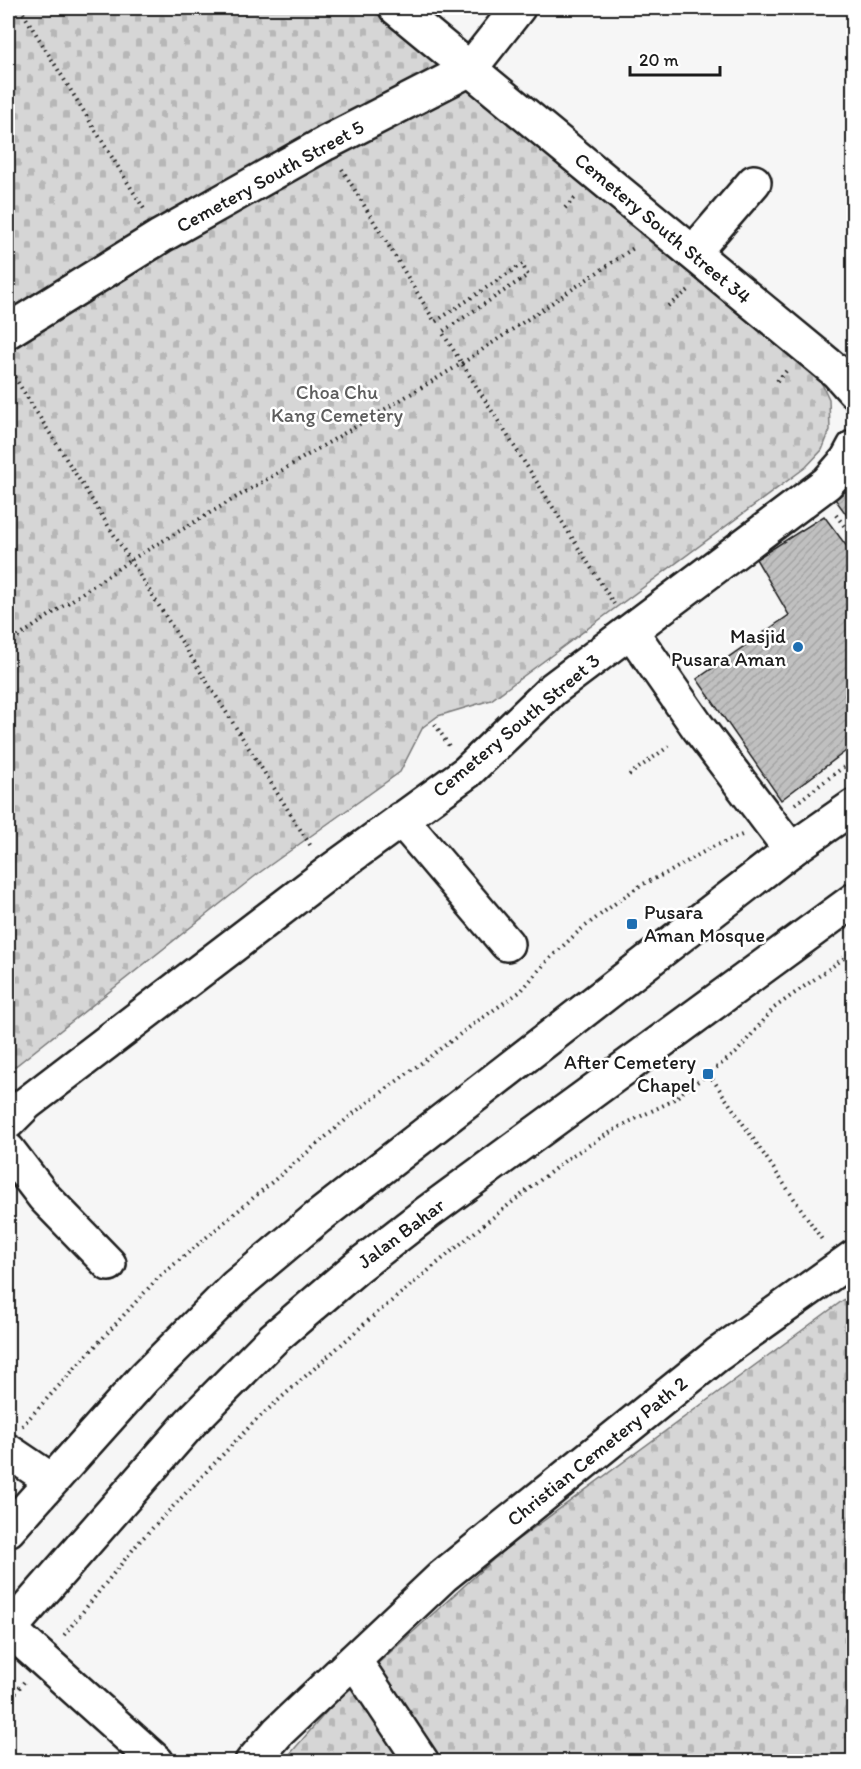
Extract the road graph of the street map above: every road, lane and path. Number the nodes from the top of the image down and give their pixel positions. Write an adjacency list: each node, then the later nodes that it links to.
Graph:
1 (20, 8): 10 (path)
2 (396, 8): 4 (main road, Cemetery South Street 34)
3 (518, 8): 4 (main road, Cemetery South Street 5)
4 (470, 69): 5 (main road, Cemetery South Street 5); 9 (main road, Cemetery South Street 34)
5 (326, 143): 10 (main road, Cemetery South Street 5); 13 (path)
6 (754, 182): 11 (main road)
7 (570, 204): 8 (path)
8 (565, 208)
9 (663, 228): 11 (main road, Cemetery South Street 34); 13 (path)
10 (161, 236): 12 (main road, Cemetery South Street 5)
11 (693, 253): 15 (main road, Cemetery South Street 34)
12 (8, 331)
13 (461, 364): 19 (path); 20 (path)
14 (8, 367): 19 (path)
15 (854, 391)
16 (854, 447): 20 (main road)
17 (834, 512): 18 (path)
18 (854, 539)
19 (129, 561): 21 (path); 31 (path)
20 (631, 631): 23 (main road); 28 (main road, Cemetery South Street 3)
21 (8, 644)
22 (435, 724): 24 (path)
23 (697, 726): 26 (path); 29 (main road)
24 (449, 746)
25 (854, 759): 29 (path)
26 (629, 775)
27 (854, 807): 30 (main road)
28 (401, 819): 31 (main road, Cemetery South Street 3); 33 (main road)
29 (770, 823): 30 (main road); 40 (path)
30 (791, 850): 41 (main road)
31 (328, 873): 36 (main road, Cemetery South Street 3)
32 (854, 900): 43 (main road, Jalan Bahar)
33 (507, 944)
34 (854, 951): 35 (path)
35 (708, 1074): 39 (path); 44 (path)
36 (8, 1122)
37 (8, 1150): 38 (main road)
38 (108, 1264)
39 (849, 1271): 45 (main road, Christian Cemetery Path 2)
40 (11, 1442): 41 (main road)
41 (51, 1480): 42 (main road)
42 (8, 1530)
43 (8, 1630): 44 (main road)
44 (44, 1660): 46 (path); 47 (main road)
45 (354, 1660): 48 (main road, Christian Cemetery Path 2); 49 (main road)
46 (8, 1702)
47 (157, 1761)
48 (252, 1761)
49 (422, 1761)

